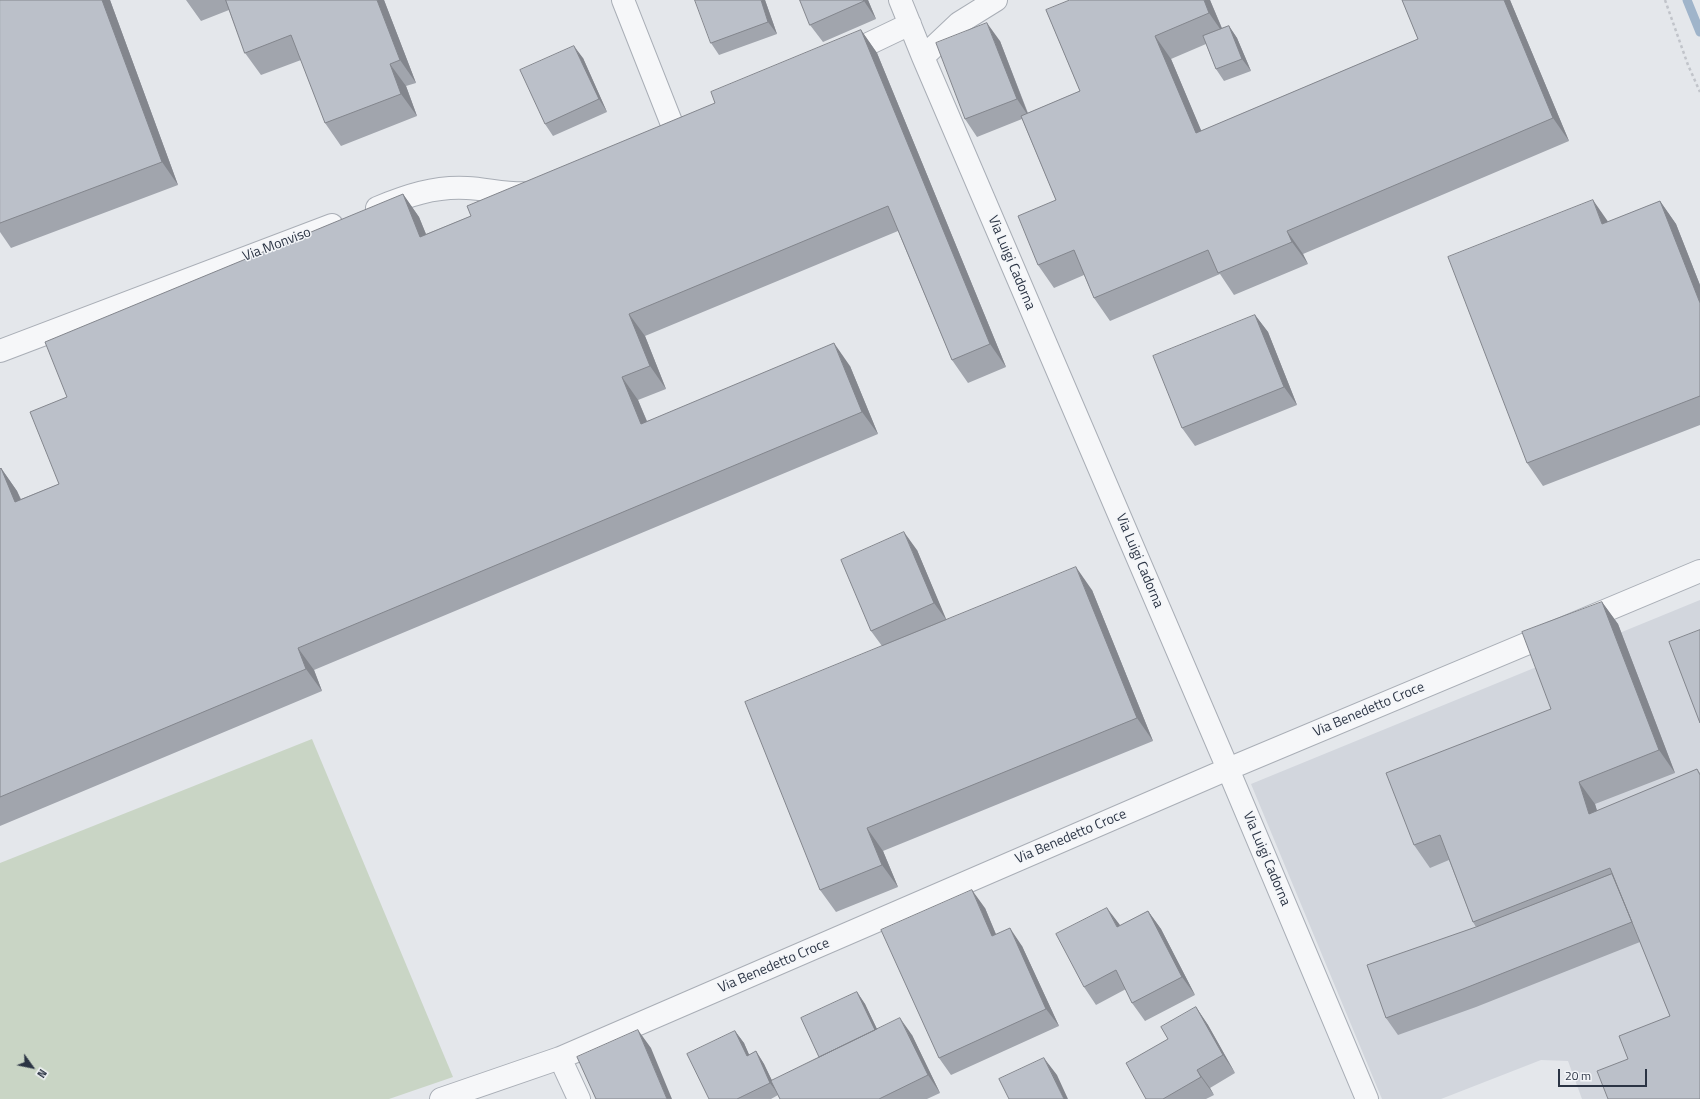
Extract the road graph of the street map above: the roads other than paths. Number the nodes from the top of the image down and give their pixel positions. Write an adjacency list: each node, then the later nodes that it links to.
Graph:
1 (623, 0): 8 (street)
2 (900, 0): 4 (street, Via Luigi Cadorna)
3 (996, 0): 5 (street)
4 (910, 24): 5 (street, Via Luigi Cadorna); 6 (street)
5 (923, 57): 13 (street, Via Luigi Cadorna)
6 (825, 65)
7 (698, 127): 8 (street)
8 (677, 137): 9 (street)
9 (656, 147)
10 (547, 191): 11 (street, Via Monviso)
11 (0, 351)
12 (1700, 571): 13 (street, Via Benedetto Croce)
13 (1228, 769): 14 (street, Via Benedetto Croce); 17 (street, Via Luigi Cadorna)
14 (560, 1058): 15 (street, Via Benedetto Croce); 16 (street)
15 (440, 1099)
16 (579, 1099)
17 (1367, 1099)

